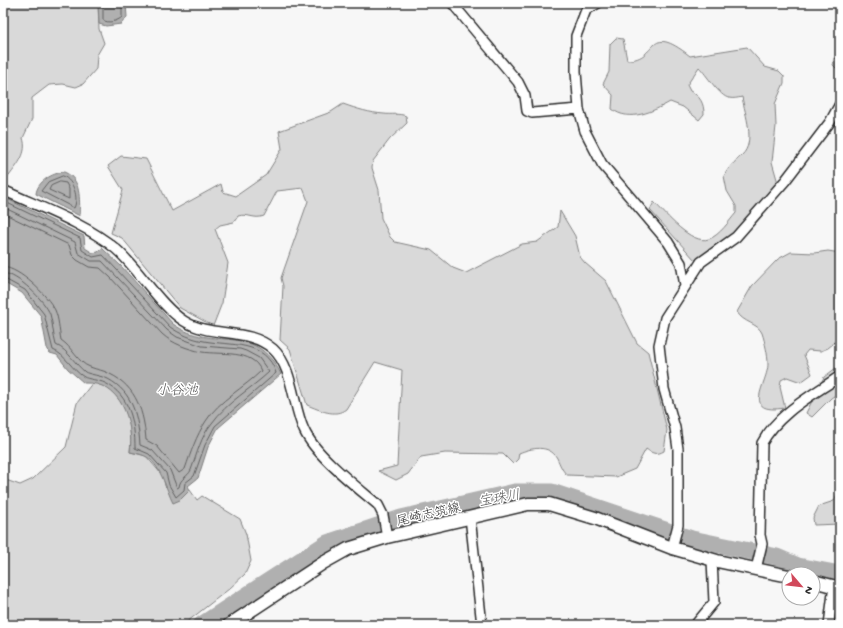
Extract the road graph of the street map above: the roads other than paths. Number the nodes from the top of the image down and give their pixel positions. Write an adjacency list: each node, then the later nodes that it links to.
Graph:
1 (452, 3): 4 (street)
2 (598, 3): 4 (street)
3 (840, 104): 6 (street)
4 (579, 109): 6 (street)
5 (3, 190): 9 (street)
6 (685, 286): 10 (street)
7 (840, 376): 12 (street)
8 (470, 517): 9 (main road, 尾崎志筑線); 10 (main road, 尾崎志筑線); 17 (street)
9 (387, 534): 16 (main road, 尾崎志筑線)
10 (673, 545): 11 (main road, 尾崎志筑線)
11 (712, 560): 12 (main road, 尾崎志筑線); 18 (street)
12 (757, 564): 13 (main road, 尾崎志筑線)
13 (781, 573)
14 (821, 583): 15 (main road)
15 (837, 586): 19 (street)
16 (230, 625)
17 (482, 625)
18 (695, 625)
19 (829, 625)

